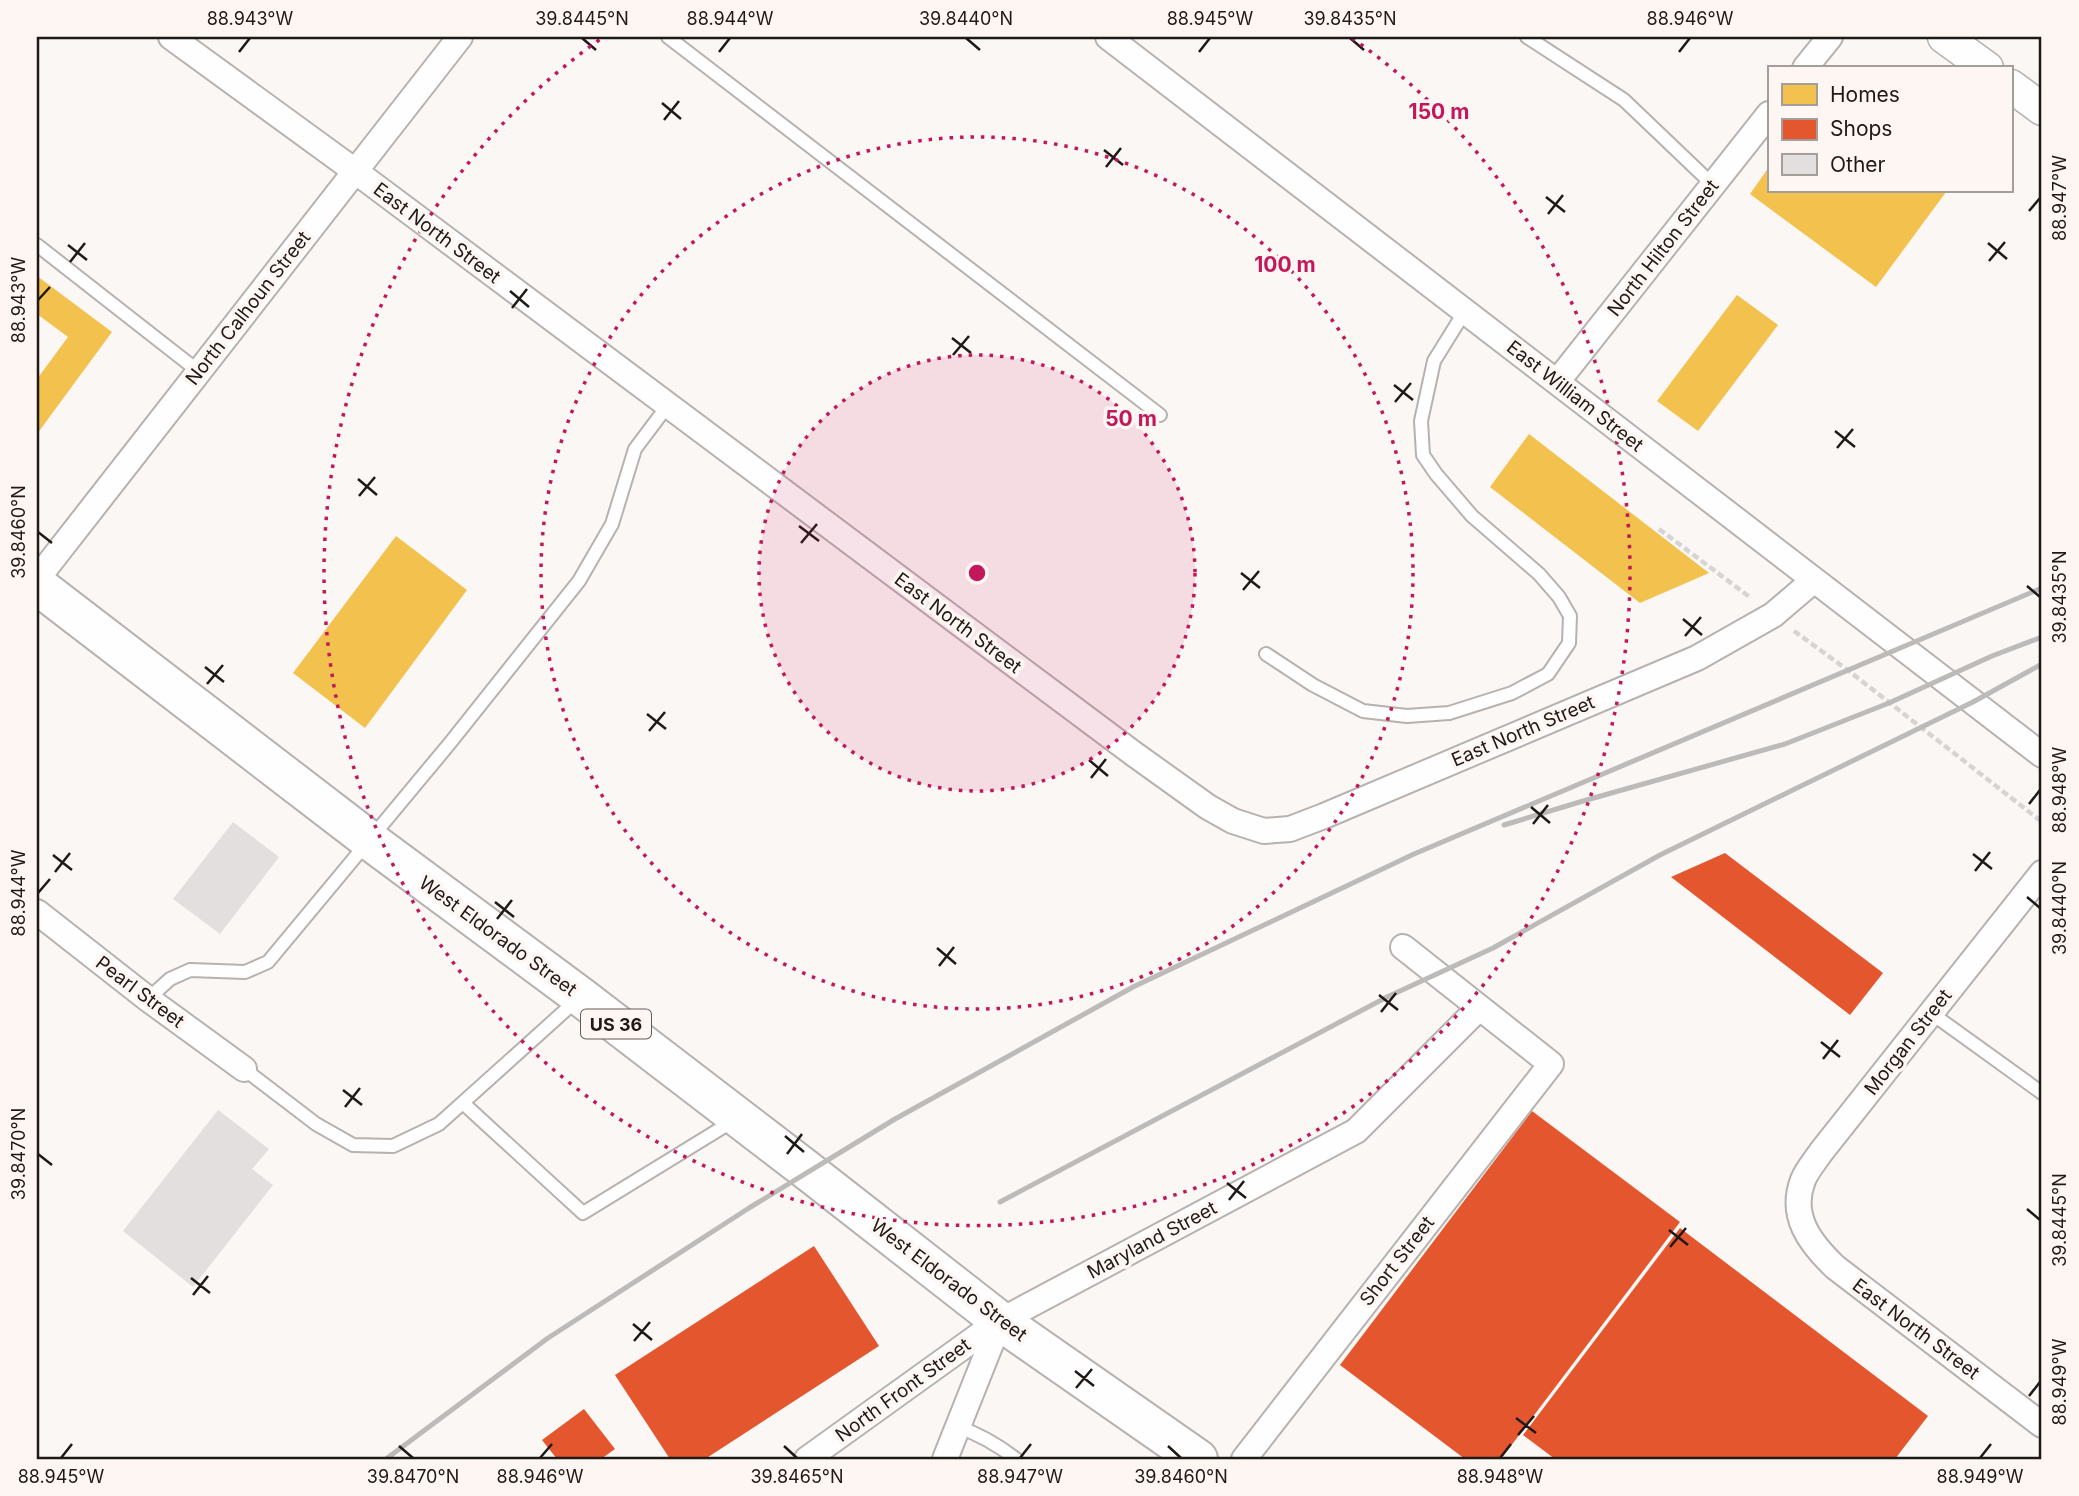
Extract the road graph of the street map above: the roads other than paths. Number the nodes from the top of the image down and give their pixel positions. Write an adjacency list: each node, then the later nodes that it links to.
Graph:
1 (171, 37): 13 (street, East North Street)
2 (460, 37): 13 (street, North Calhoun Street)
3 (668, 37): 20 (lane)
4 (1108, 37): 16 (street, East William Street)
5 (1527, 37): 14 (lane)
6 (1830, 37): 8 (street)
7 (1944, 37): 9 (street)
8 (1807, 66)
9 (1984, 66)
10 (2012, 87): 11 (street)
11 (2042, 109)
12 (1768, 115): 14 (street, North Hilton Street)
13 (355, 171): 17 (street, North Calhoun Street); 19 (street, East North Street)
14 (1713, 186): 18 (street, North Hilton Street)
15 (37, 245): 17 (lane)
16 (1465, 311): 18 (street, East William Street); 24 (lane)
17 (198, 371): 21 (street, North Calhoun Street)
18 (1557, 382): 22 (street, East William Street)
19 (668, 405): 22 (street, East North Street); 26 (lane)
20 (1160, 415)
21 (37, 579)
22 (1814, 580): 25 (street, East William Street)
23 (37, 585): 26 (main road, West Eldorado Street / US 36)
24 (1266, 654)
25 (2042, 755)
26 (369, 840): 30 (main road, West Eldorado Street / US 36); 31 (lane)
27 (2042, 873): 33 (street, Morgan Street)
28 (37, 912): 31 (street, Pearl Street)
29 (1403, 947): 32 (street)
30 (581, 997): 36 (lane); 37 (main road, West Eldorado Street / US 36)
31 (148, 999): 34 (street, Pearl Street)
32 (1479, 1008): 39 (street, Maryland Street); 46 (street, Short Street)
33 (1931, 1013): 35 (lane); 38 (street, Morgan Street)
34 (244, 1069): 36 (lane)
35 (2042, 1093)
36 (463, 1103): 37 (lane)
37 (738, 1118): 39 (main road, West Eldorado Street / US 36)
38 (1801, 1222): 40 (street, East North Street)
39 (1000, 1321): 41 (street); 42 (street, North Front Street); 45 (main road, West Eldorado Street / US 36)
40 (2042, 1425)
41 (958, 1427): 43 (street); 44 (lane)
42 (807, 1459)
43 (945, 1459)
44 (1016, 1459)
45 (1198, 1459)
46 (1244, 1459)

